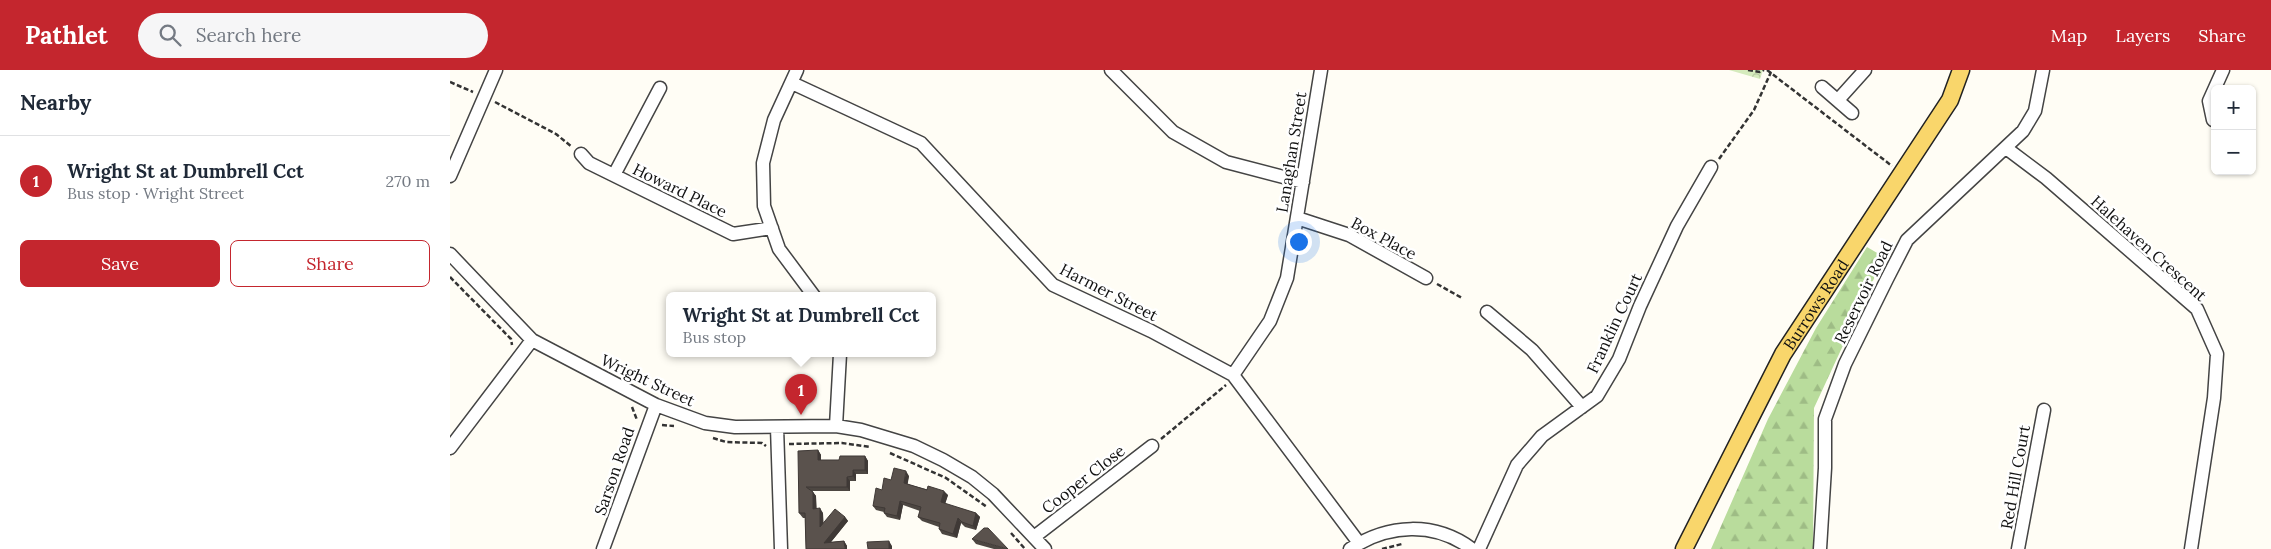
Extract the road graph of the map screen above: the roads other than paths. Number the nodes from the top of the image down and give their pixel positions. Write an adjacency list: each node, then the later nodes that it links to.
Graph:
1 (496, 70): 21 (street)
2 (797, 70): 9 (street)
3 (1111, 70): 22 (street)
4 (1321, 70): 22 (street, Lanaghan Street)
5 (1865, 70): 14 (street)
6 (1961, 70): 46 (main road, Burrows Road)
7 (2043, 70): 17 (street, Reservoir Road)
8 (2223, 70): 10 (street)
9 (792, 83): 24 (street); 31 (street, Harmer Street)
10 (2216, 85)
11 (1822, 87): 14 (street)
12 (660, 88): 20 (street)
13 (2211, 97): 15 (street)
14 (1838, 100): 16 (street)
15 (2211, 109)
16 (1852, 113)
17 (2006, 148): 47 (street, Reservoir Road); 49 (street, Halehaven Crescent)
18 (581, 154): 20 (street, Howard Place)
19 (1711, 167): 33 (street, Franklin Court)
20 (614, 175): 24 (street, Howard Place)
21 (450, 176)
22 (1303, 182): 23 (street, Lanaghan Street)
23 (1297, 218): 26 (street, Box Place); 31 (street, Lanaghan Street)
24 (772, 228): 27 (street)
25 (450, 254): 29 (street, Wright Street)
26 (1429, 279)
27 (811, 292)
28 (1488, 312): 33 (street)
29 (532, 340): 32 (street, Wright Street); 38 (street)
30 (840, 357): 35 (street)
31 (1230, 379): 40 (street, Harmer Street)
32 (656, 405): 36 (street, Wright Street); 41 (street, Sarson Road)
33 (1582, 407): 45 (street, Franklin Court)
34 (2044, 410): 48 (street, Red Hill Court)
35 (836, 426): 36 (street, Wright Street); 39 (street, Wright Street)
36 (777, 427): 42 (street)
37 (1156, 443): 39 (street, Cooper Close)
38 (450, 448)
39 (1034, 537): 43 (street, Wright Street)
40 (1354, 546): 44 (street)
41 (604, 549)
42 (781, 549)
43 (1045, 549)
44 (1472, 549)
45 (1480, 549)
46 (1684, 549)
47 (1820, 549)
48 (2018, 549)
49 (2191, 549)

